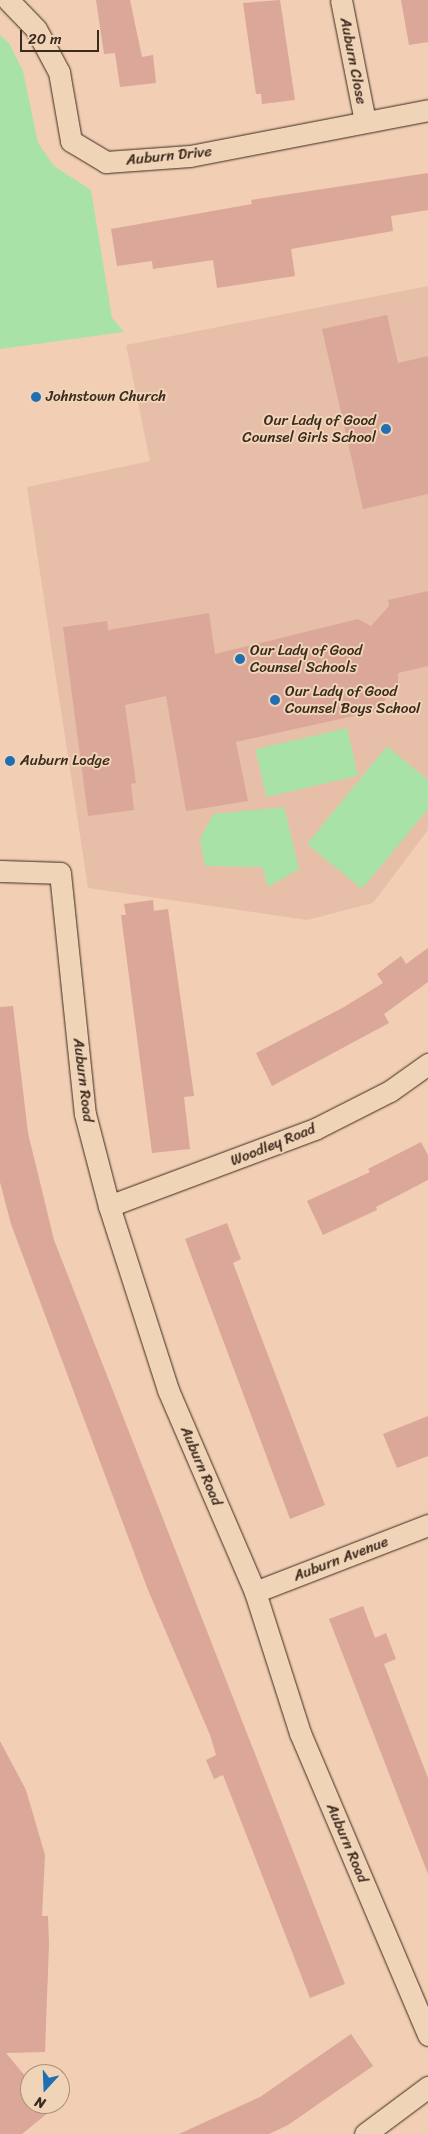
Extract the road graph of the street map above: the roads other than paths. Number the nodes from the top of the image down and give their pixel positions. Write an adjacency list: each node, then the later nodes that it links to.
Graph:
1 (8, 0): 4 (street, Auburn Drive)
2 (341, 0): 4 (street, Auburn Close)
3 (428, 110): 4 (street, Auburn Drive)
4 (365, 121)
5 (0, 871): 7 (street, Auburn Road)
6 (428, 1064): 7 (street, Woodley Road)
7 (109, 1206): 9 (street, Auburn Road)
8 (428, 1525): 9 (street, Auburn Avenue)
9 (255, 1592): 10 (street, Auburn Road)
10 (428, 2035)
11 (428, 2087): 12 (street)
12 (365, 2134)

